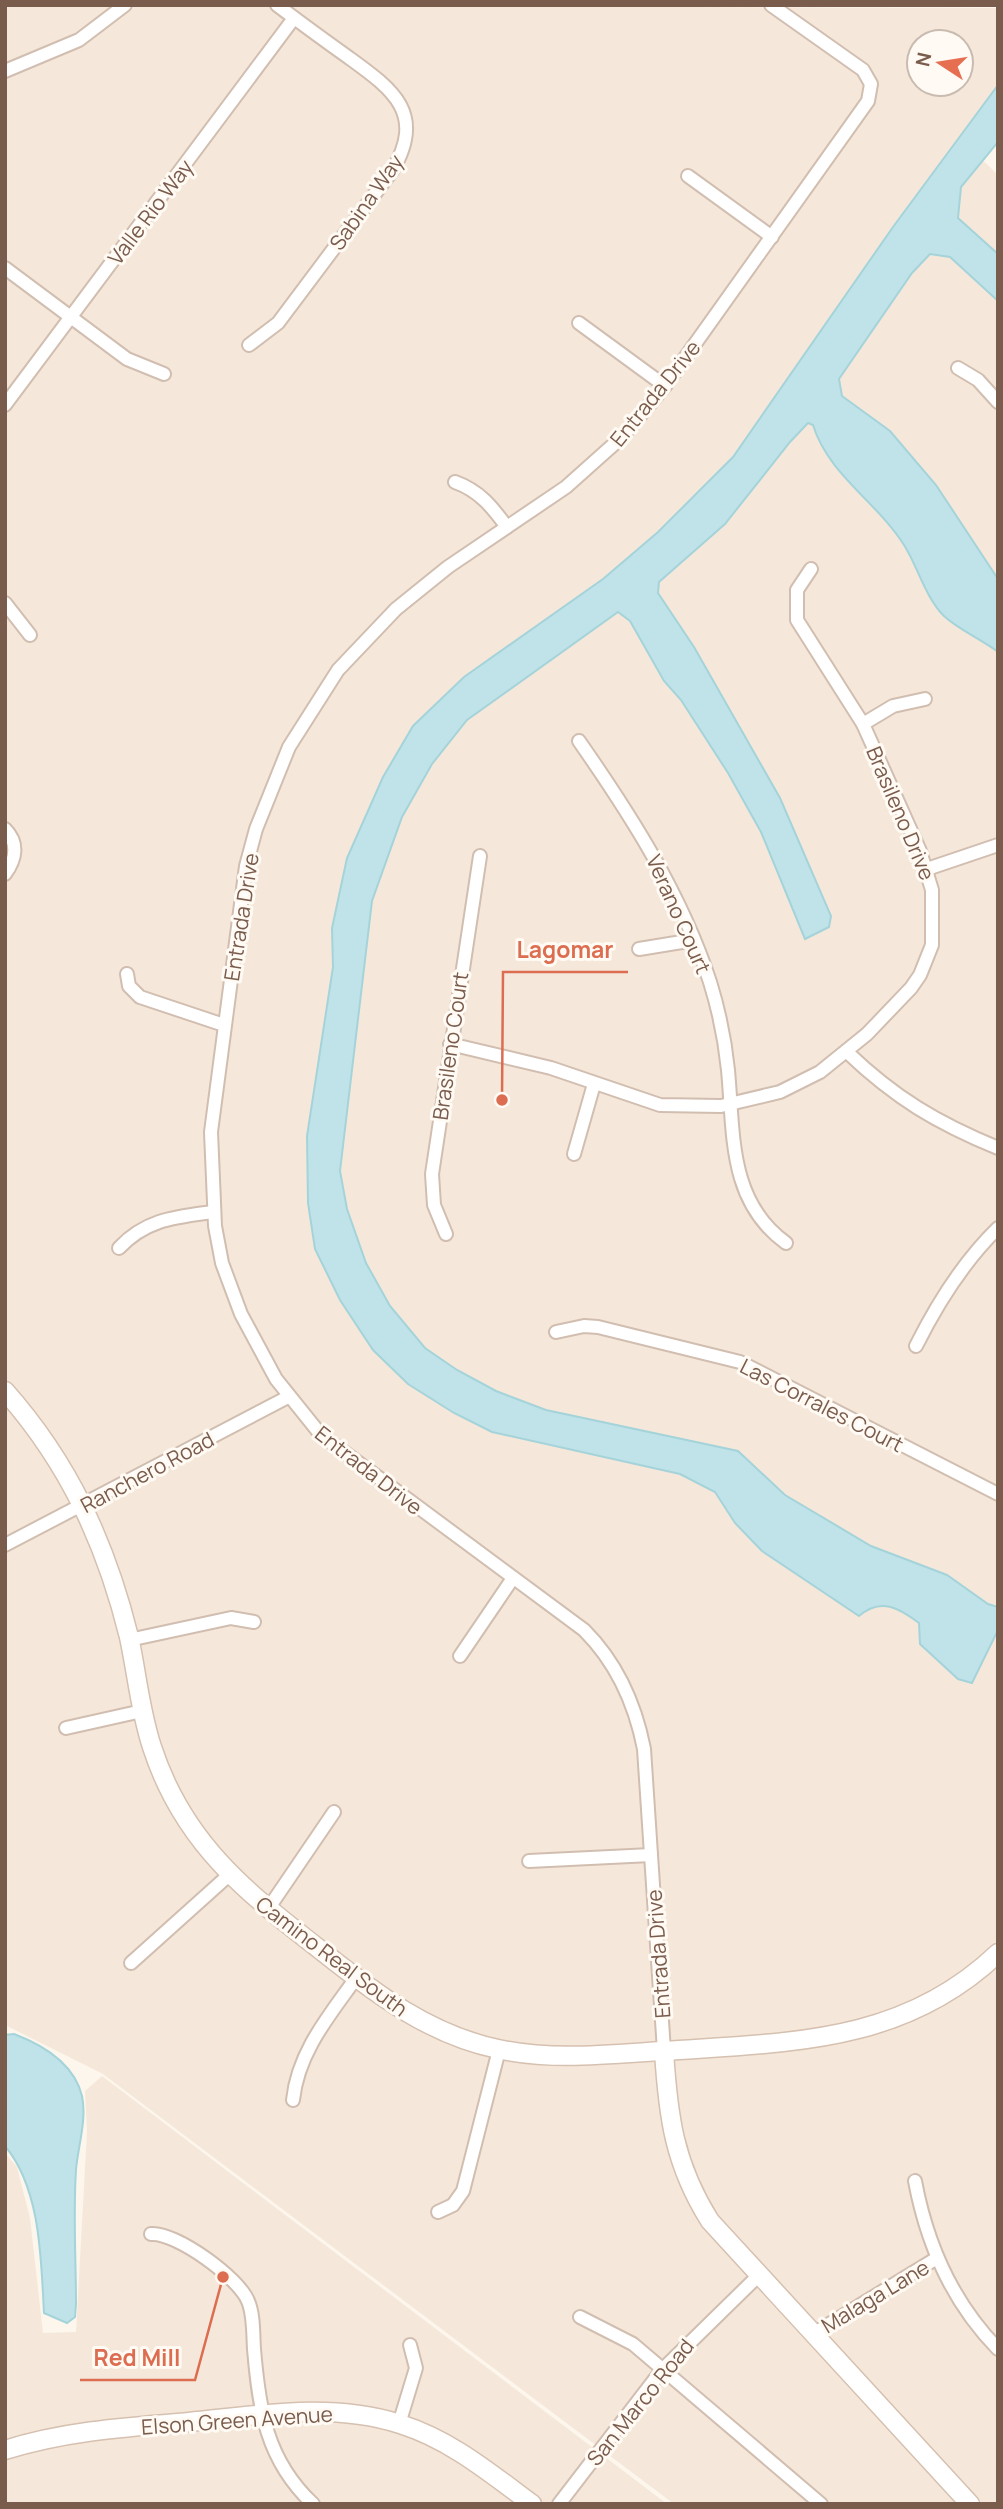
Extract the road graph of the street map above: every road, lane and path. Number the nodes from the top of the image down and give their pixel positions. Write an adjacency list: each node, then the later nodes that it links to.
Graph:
1 (125, 5): 5 (street)
2 (277, 5): 4 (street, Sabina Way)
3 (771, 5): 7 (street, Entrada Drive)
4 (294, 18): 9 (street, Valle Rio Way); 11 (street, Sabina Way)
5 (5, 71)
6 (688, 176): 7 (street)
7 (772, 237): 14 (street, Entrada Drive)
8 (5, 268): 9 (street)
9 (70, 318): 13 (street); 16 (street, Valle Rio Way)
10 (579, 323): 14 (street)
11 (249, 345)
12 (958, 368): 15 (street)
13 (164, 374)
14 (665, 386): 18 (street, Entrada Drive)
15 (998, 402)
16 (5, 405)
17 (455, 482): 18 (street)
18 (507, 527): 33 (street, Entrada Drive)
19 (811, 569): 23 (street, Brasileno Drive)
20 (5, 603): 21 (street)
21 (30, 635)
22 (925, 699): 23 (street)
23 (863, 724): 28 (street, Brasileno Drive)
24 (579, 741): 30 (street, Verano Court)
25 (9, 834): 29 (street)
26 (998, 845): 28 (street)
27 (480, 856): 34 (street, Brasileno Court)
28 (927, 869): 35 (street, Brasileno Drive)
29 (5, 874)
30 (694, 940): 31 (street); 37 (street, Verano Court)
31 (639, 949)
32 (127, 974): 33 (street)
33 (225, 1025): 40 (street, Entrada Drive)
34 (450, 1044): 36 (street, Brasileno Drive); 42 (street, Brasileno Court)
35 (848, 1052): 37 (street, Brasileno Drive); 38 (street)
36 (594, 1084): 37 (street, Brasileno Drive); 39 (street)
37 (730, 1105): 43 (street, Verano Court)
38 (998, 1149)
39 (575, 1154)
40 (213, 1212): 44 (street); 48 (street, Entrada Drive)
41 (998, 1228): 46 (street)
42 (446, 1234)
43 (786, 1243)
44 (119, 1248)
45 (556, 1332): 49 (street, Las Corrales Court)
46 (916, 1346)
47 (5, 1391): 50 (street, Camino Real South)
48 (288, 1397): 50 (street, Ranchero Road); 52 (street, Entrada Drive)
49 (998, 1494)
50 (84, 1505): 51 (street, Ranchero Road); 54 (street, Camino Real South)
51 (5, 1545)
52 (513, 1578): 55 (street); 59 (street, Entrada Drive)
53 (254, 1622): 54 (street)
54 (129, 1640): 56 (street, Camino Real South)
55 (460, 1656)
56 (142, 1711): 57 (street); 61 (street, Camino Real South)
57 (66, 1728)
58 (334, 1812): 62 (street)
59 (652, 1855): 60 (street); 67 (street, Entrada Drive)
60 (529, 1861)
61 (229, 1875): 62 (street, Camino Real South); 64 (street)
62 (268, 1909): 65 (street, Camino Real South)
63 (998, 1952): 67 (street, Camino Real South)
64 (131, 1964)
65 (356, 1978): 66 (street, Camino Real South); 68 (street)
66 (499, 2050): 67 (street, Camino Real South); 70 (street)
67 (664, 2050): 73 (street, Entrada Drive)
68 (293, 2100)
69 (915, 2181): 72 (street)
70 (438, 2212)
71 (151, 2234): 79 (street)
72 (937, 2258): 75 (street, Malaga Lane); 77 (street)
73 (758, 2276): 75 (street, Entrada Drive); 78 (street, San Marco Road)
74 (580, 2317): 78 (street)
75 (813, 2334): 86 (street, Entrada Drive)
76 (410, 2345): 80 (street)
77 (998, 2349)
78 (662, 2370): 84 (street, San Marco Road); 85 (street)
79 (262, 2415): 80 (street, Elson Green Avenue); 81 (street, Elson Green Avenue); 82 (street)
80 (399, 2424): 83 (street, Elson Green Avenue)
81 (5, 2450)
82 (313, 2504)
83 (532, 2504)
84 (559, 2504)
85 (821, 2504)
86 (970, 2504)

